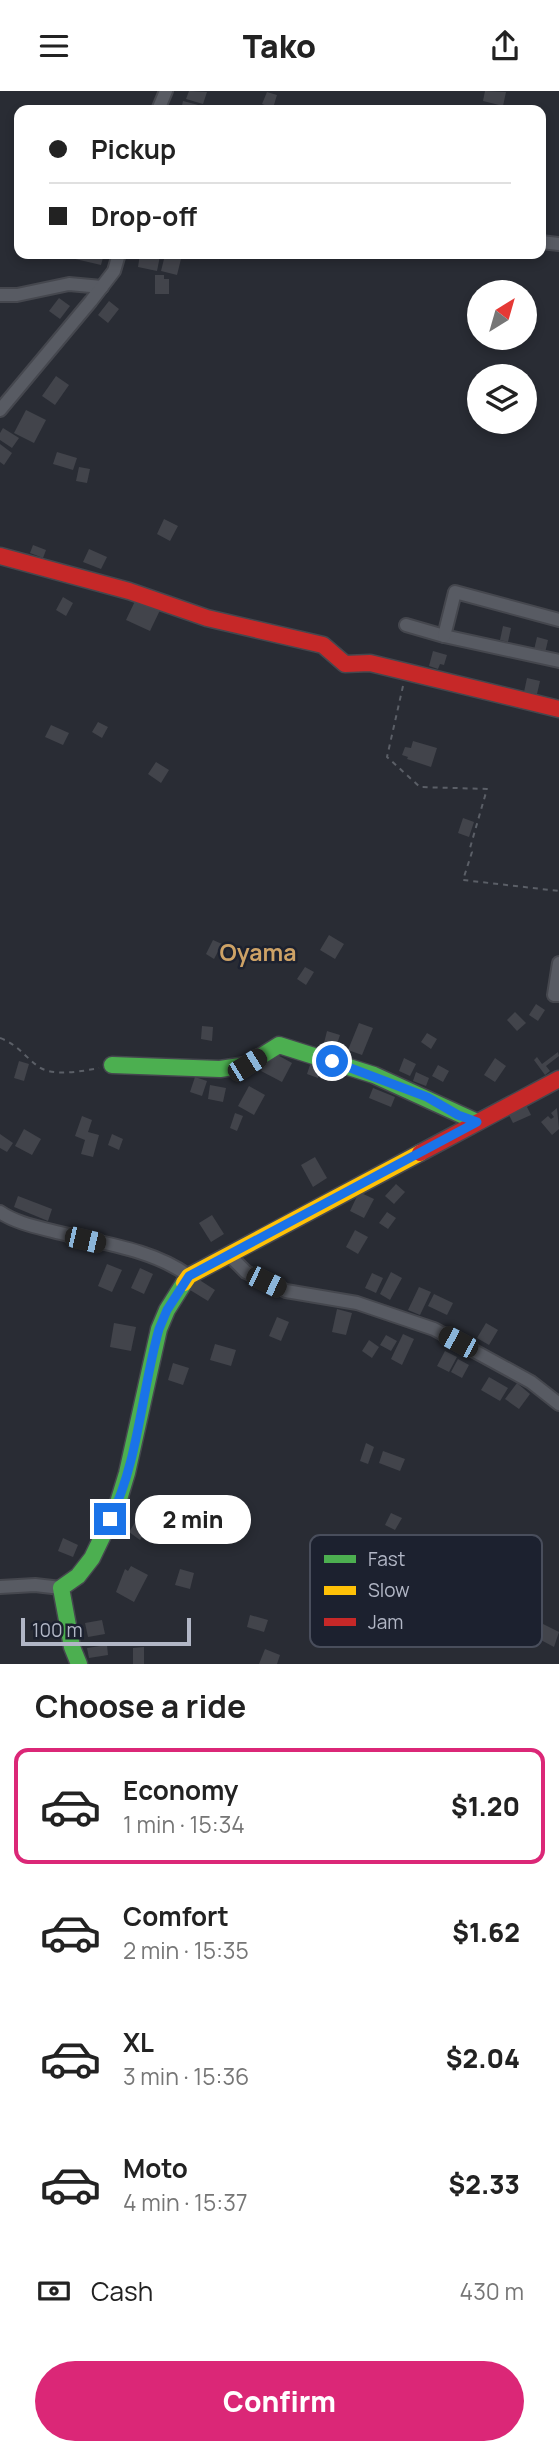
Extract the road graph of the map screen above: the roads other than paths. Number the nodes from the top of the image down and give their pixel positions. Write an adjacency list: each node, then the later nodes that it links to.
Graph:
1 (118, 259): 2 (street)
2 (102, 287): 3 (street); 4 (street)
3 (0, 295)
4 (0, 410)
5 (0, 556): 10 (street)
6 (559, 619): 8 (street)
7 (406, 625): 8 (street)
8 (444, 636): 9 (street)
9 (559, 660)
10 (559, 709)
11 (559, 963): 12 (street)
12 (559, 995)
13 (112, 1065): 15 (street)
14 (559, 1079): 15 (street)
15 (477, 1122): 17 (street)
16 (0, 1212): 18 (street)
17 (229, 1255): 18 (street); 19 (street)
18 (189, 1276): 21 (street)
19 (559, 1404)
20 (0, 1587): 21 (street)
21 (61, 1588): 22 (street)
22 (79, 1664)

